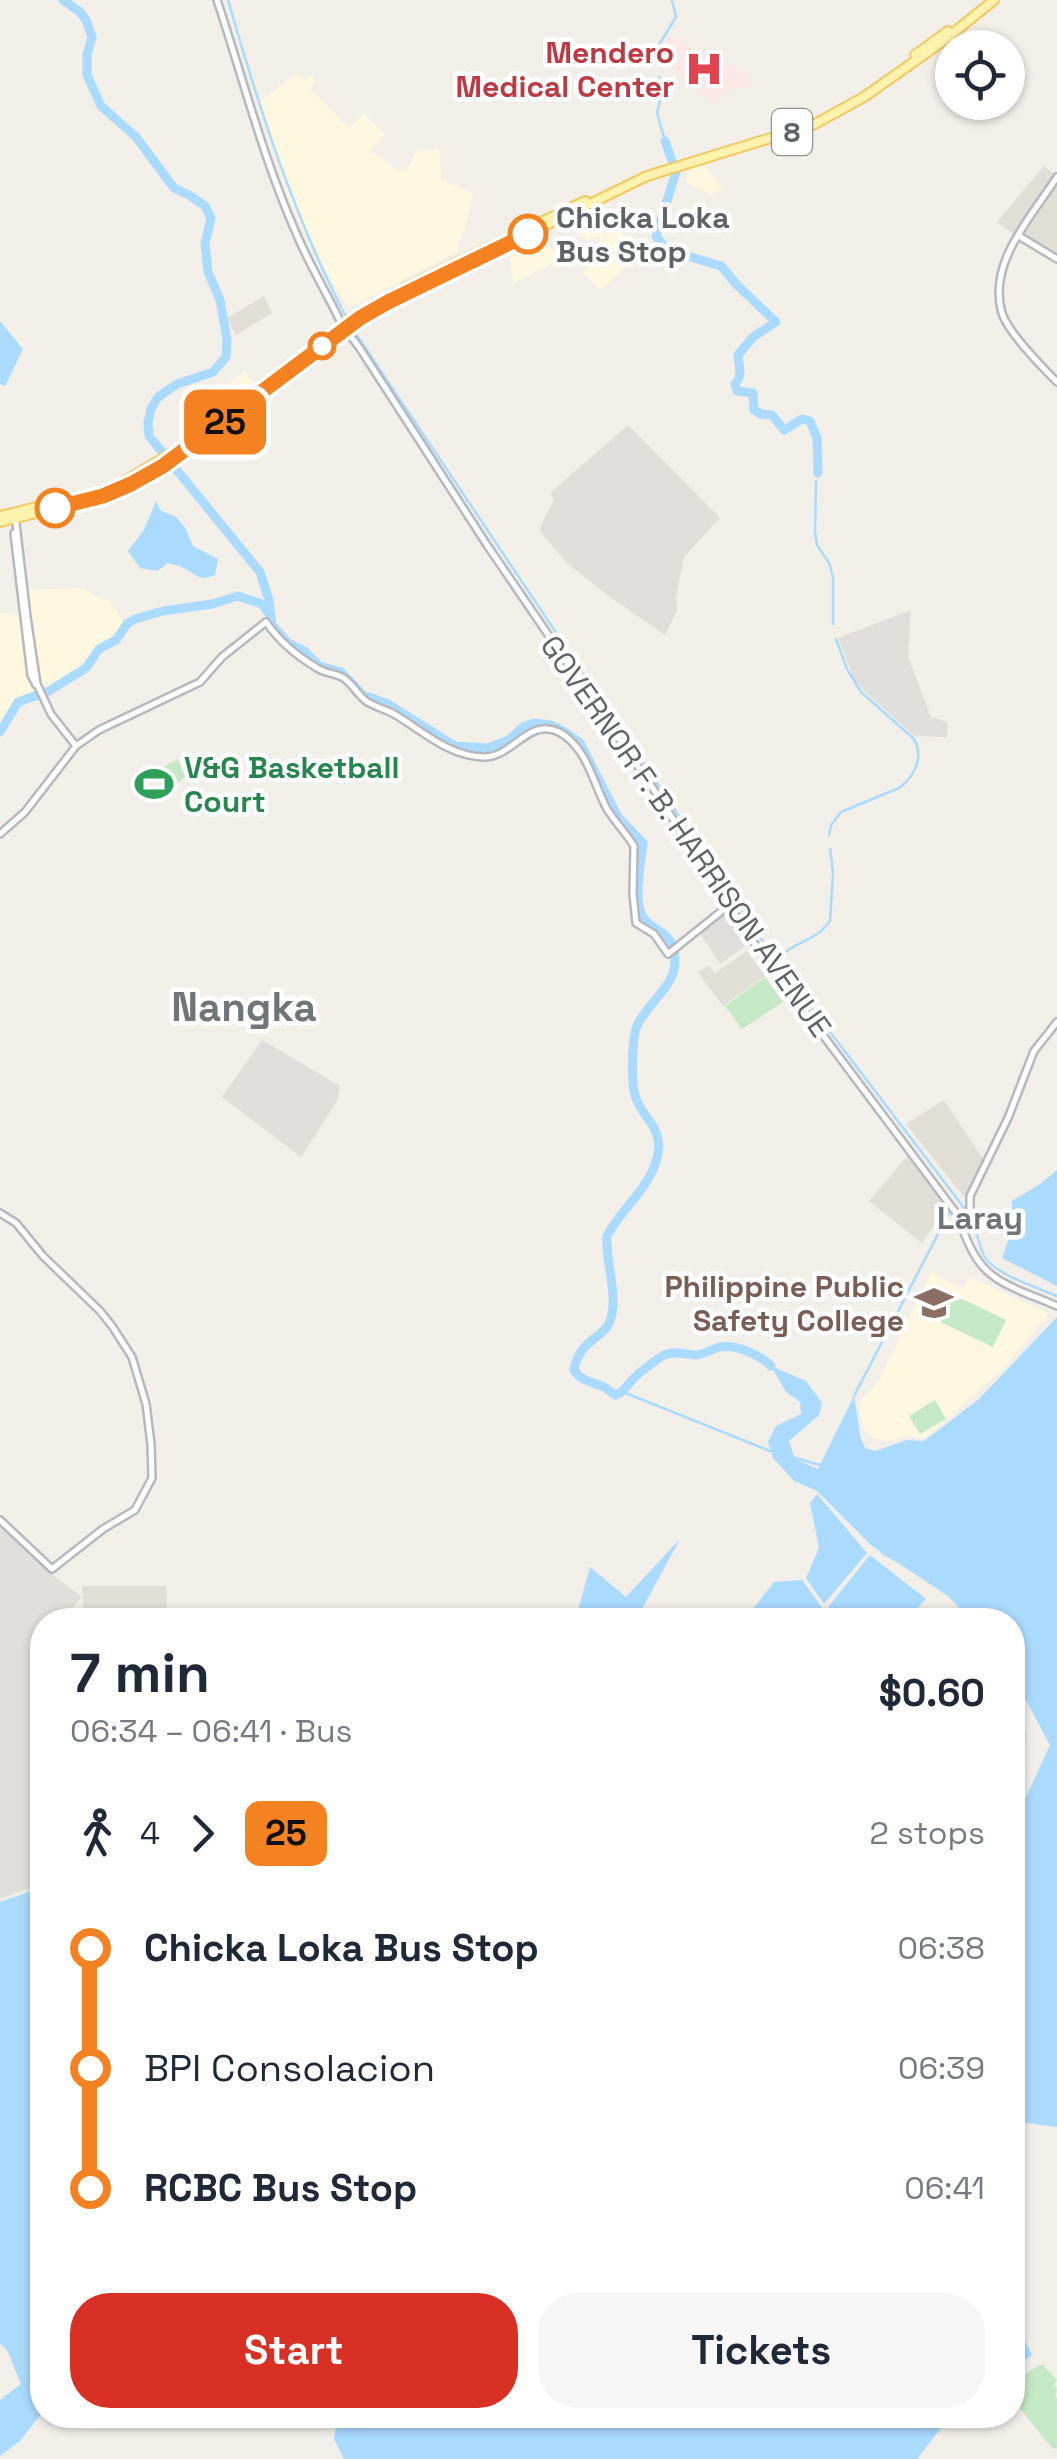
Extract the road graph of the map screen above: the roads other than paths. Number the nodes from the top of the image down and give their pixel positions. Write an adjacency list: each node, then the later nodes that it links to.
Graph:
1 (217, 0): 6 (street, GOVERNOR F. B. HARRISON AVENUE)
2 (990, 0): 6 (main road, 8)
3 (1057, 177): 4 (street)
4 (1019, 236): 5 (street); 7 (street)
5 (1057, 259)
6 (348, 324): 8 (main road, 8); 12 (street, GOVERNOR F. B. HARRISON AVENUE)
7 (1057, 382)
8 (14, 516): 9 (main road, 8); 10 (street)
9 (0, 519)
10 (76, 746): 11 (street); 12 (street)
11 (0, 834)
12 (728, 906): 14 (street, GOVERNOR F. B. HARRISON AVENUE)
13 (1057, 1022): 14 (street)
14 (964, 1213): 16 (street, GOVERNOR F. B. HARRISON AVENUE)
15 (0, 1214): 17 (street)
16 (1057, 1306)
17 (0, 1520)

